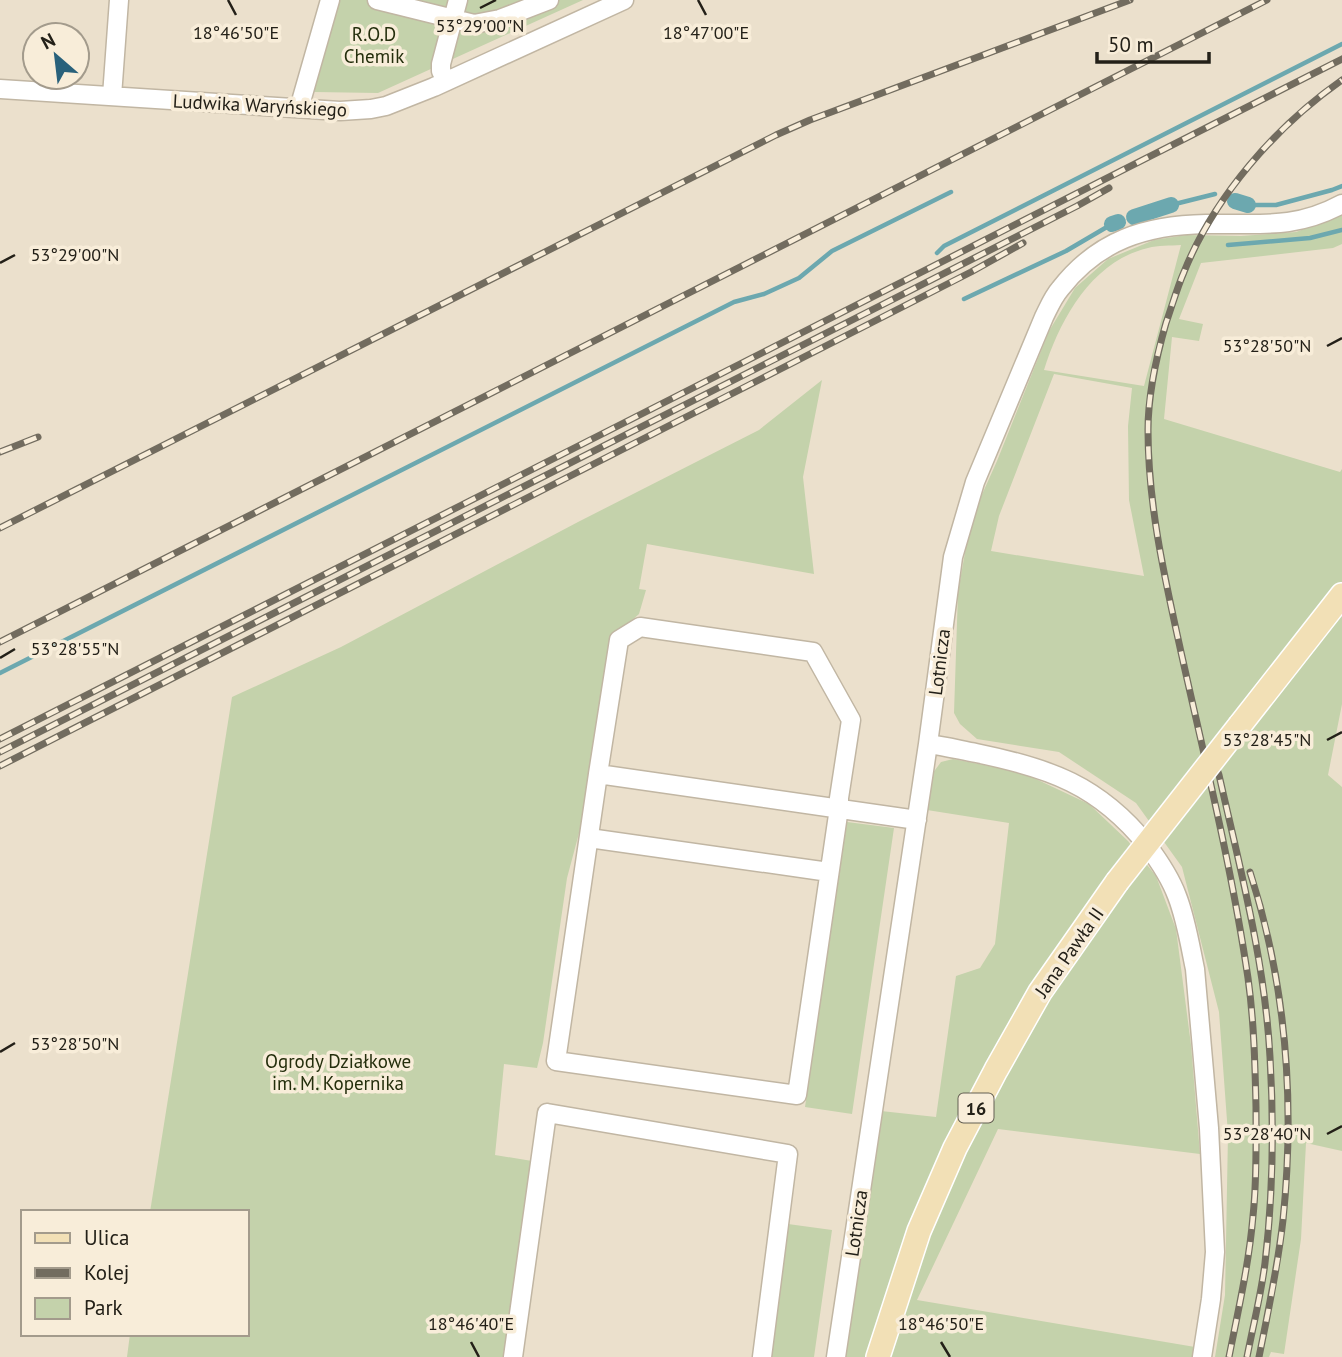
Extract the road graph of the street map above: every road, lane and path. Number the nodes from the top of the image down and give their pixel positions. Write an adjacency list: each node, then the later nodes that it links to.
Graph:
1 (119, 0): 10 (street)
2 (330, 0): 11 (street)
3 (377, 0): 7 (street)
4 (458, 0): 7 (street)
5 (548, 0): 7 (street)
6 (624, 0): 8 (street, Ludwika Waryńskiego)
7 (453, 19): 8 (street)
8 (446, 81): 11 (street, Ludwika Waryńskiego)
9 (0, 89): 10 (street, Ludwika Waryńskiego)
10 (112, 96): 11 (street, Ludwika Waryńskiego)
11 (301, 108)
12 (1342, 204): 14 (street, Lotnicza)
13 (1342, 595): 23 (main road, Jana Pawła II / 16, bridge)
14 (928, 744): 17 (street, Lotnicza); 24 (street)
15 (598, 774): 16 (street); 16 (street); 18 (street)
16 (839, 808): 17 (street); 19 (street)
17 (917, 820): 22 (street, Lotnicza)
18 (589, 838): 19 (street); 19 (street)
19 (829, 872)
20 (513, 1357): 21 (street)
21 (762, 1357)
22 (836, 1357)
23 (878, 1357)
24 (1202, 1357)

